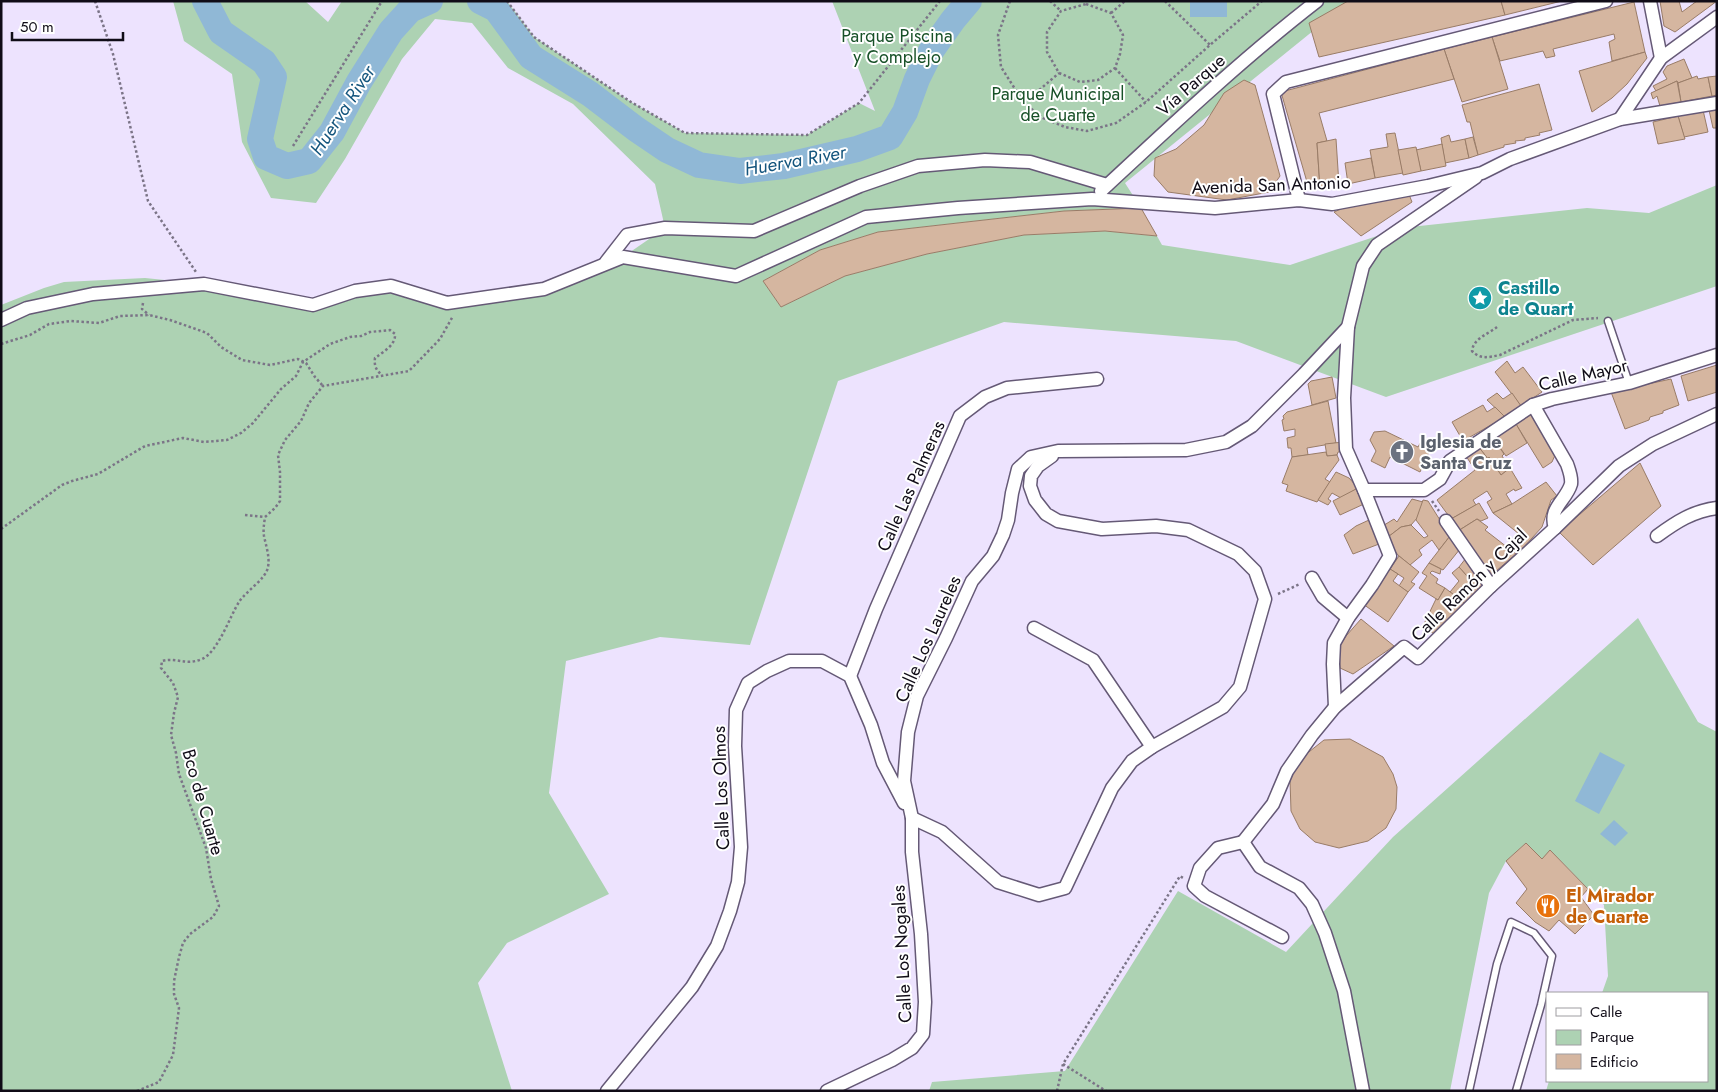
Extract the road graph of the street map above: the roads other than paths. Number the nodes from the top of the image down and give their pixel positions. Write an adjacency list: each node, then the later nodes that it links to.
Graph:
1 (1317, 1): 9 (street, Vía Parque)
2 (1606, 1): 11 (street)
3 (1650, 1): 5 (street)
4 (1717, 17): 5 (street)
5 (1661, 58): 7 (street)
6 (1717, 103): 7 (street, Avenida San Antonio)
7 (1620, 119): 8 (street, Avenida San Antonio)
8 (1482, 173): 11 (street, Avenida San Antonio); 15 (street)
9 (1107, 185): 10 (street, Vía Parque); 12 (street)
10 (1092, 199): 11 (street, Avenida San Antonio); 12 (street, Avenida San Antonio)
11 (1299, 200)
12 (605, 264): 13 (street)
13 (1, 320)
14 (1608, 321): 18 (lane)
15 (1348, 327): 21 (street, Calle Los Laureles); 22 (street)
16 (1717, 354): 18 (street, Calle Mayor)
17 (1097, 379): 31 (street, Calle Las Palmeras)
18 (1629, 384): 19 (street, Calle Mayor)
19 (1533, 405): 22 (street, Calle Mayor); 25 (street)
20 (1717, 414): 25 (street, Calle Ramón y Cajal)
21 (1058, 451): 33 (street); 34 (street, Calle Los Laureles)
22 (1364, 490): 29 (street)
23 (1717, 508): 26 (street)
24 (1446, 521): 28 (street)
25 (1555, 528): 28 (street, Calle Ramón y Cajal)
26 (1657, 536)
27 (1312, 578): 29 (street)
28 (1491, 586): 32 (street, Calle Ramón y Cajal)
29 (1348, 618): 32 (street)
30 (1034, 628): 33 (street)
31 (850, 676): 34 (street); 37 (street, Calle Los Olmos)
32 (1335, 707): 35 (street, Calle Ramón y Cajal)
33 (1152, 747): 34 (street)
34 (912, 818): 38 (street, Calle Los Nogales)
35 (1243, 842): 36 (street); 39 (street)
36 (1282, 936)
37 (606, 1091)
38 (828, 1091)
39 (1363, 1091)
40 (1469, 1091): 41 (lane)
41 (1516, 1091)

